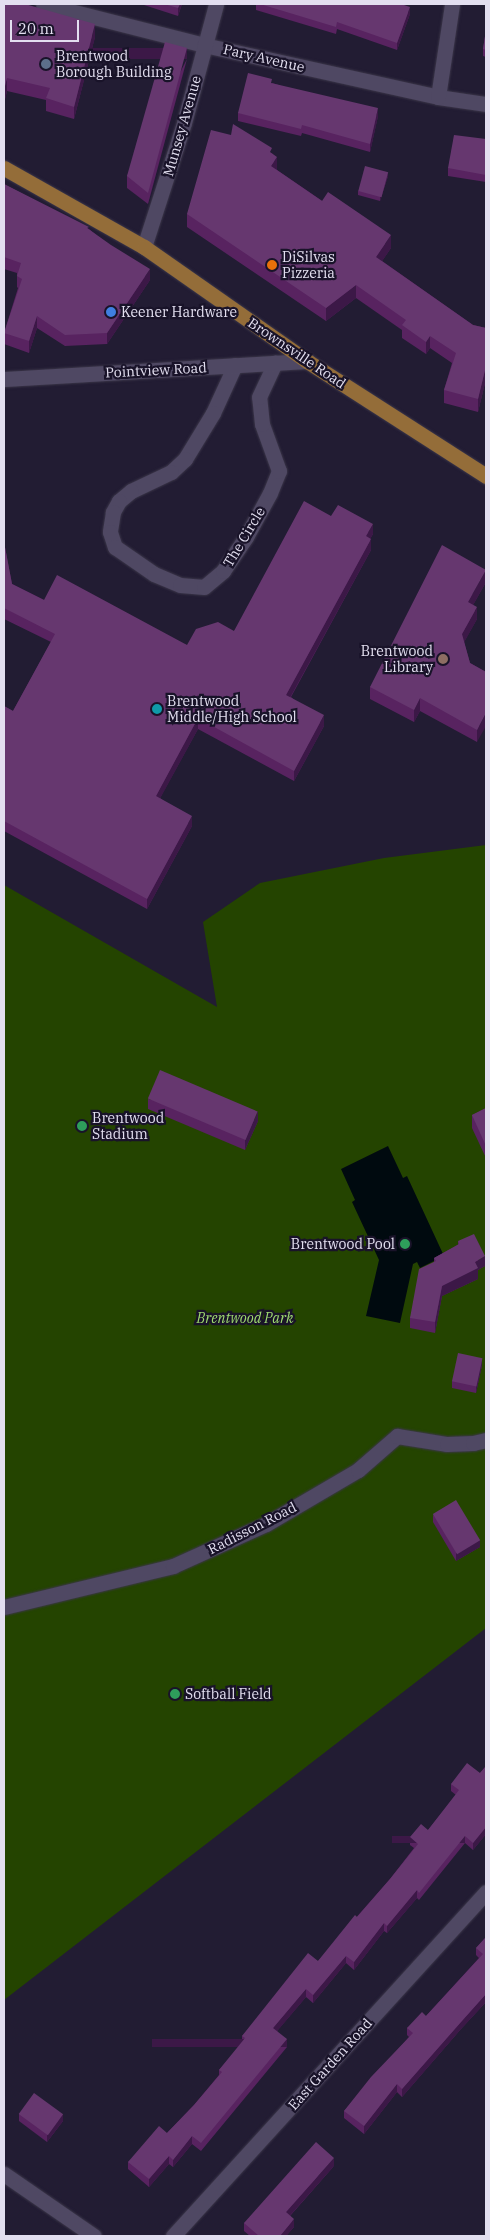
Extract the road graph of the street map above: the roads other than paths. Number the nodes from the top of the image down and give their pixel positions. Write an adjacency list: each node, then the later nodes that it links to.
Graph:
1 (43, 4): 4 (street, Pary Avenue)
2 (216, 4): 4 (street, Munsey Avenue)
3 (452, 4): 5 (street)
4 (204, 44): 5 (street, Pary Avenue); 8 (street, Munsey Avenue)
5 (438, 97): 6 (street, Pary Avenue)
6 (486, 104)
7 (4, 168): 8 (main road, Brownsville Road)
8 (144, 247): 9 (main road, Brownsville Road)
9 (307, 361): 10 (street, Pointview Road); 13 (main road, Brownsville Road)
10 (275, 363): 11 (street, Pointview Road); 11 (street, The Circle)
11 (235, 365): 12 (street, Pointview Road)
12 (4, 379)
13 (486, 476)
14 (486, 1440): 15 (street, Radisson Road)
15 (4, 1608)
16 (486, 1892): 19 (street, East Garden Road)
17 (4, 2174): 18 (street)
18 (94, 2236)
19 (173, 2236)

